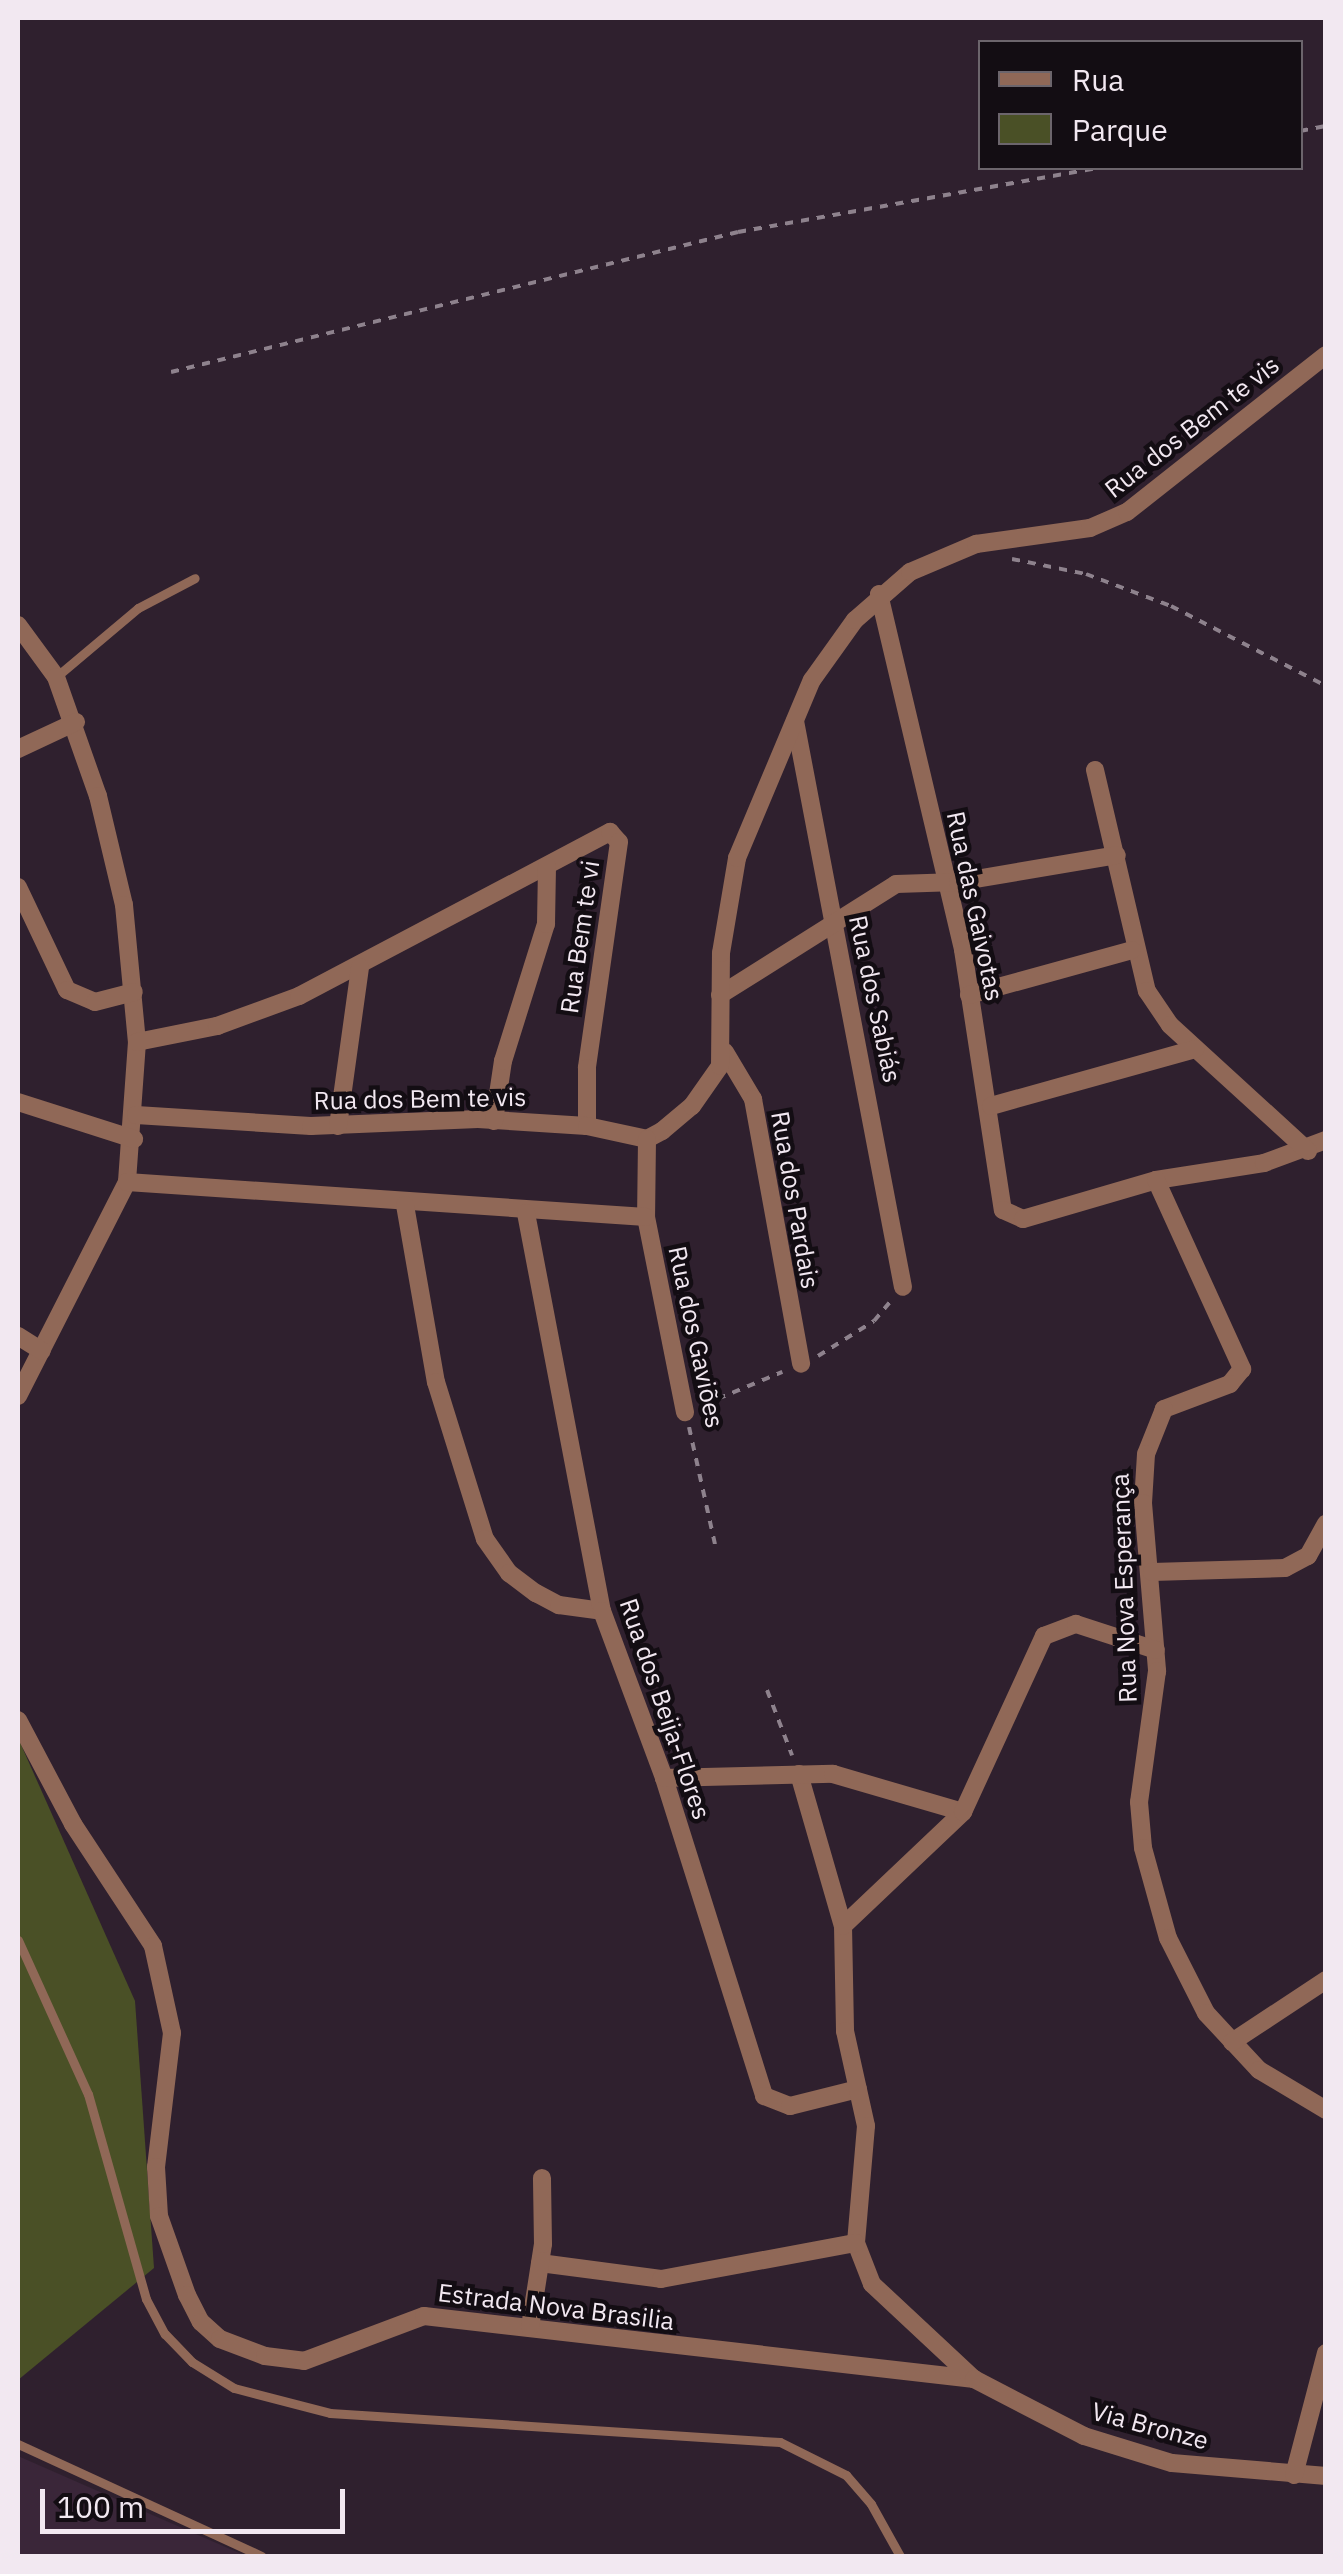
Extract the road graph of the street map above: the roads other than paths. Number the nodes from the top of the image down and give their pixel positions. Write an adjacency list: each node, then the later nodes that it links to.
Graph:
1 (1326, 355): 3 (street, Rua dos Bem te vis)
2 (195, 578): 5 (lane)
3 (879, 594): 6 (street, Rua dos Bem te vis); 12 (street, Rua das Gaivotas)
4 (18, 626): 5 (street)
5 (56, 676): 7 (street)
6 (795, 721): 14 (street, Rua dos Sabiás); 18 (street, Rua dos Bem te vis)
7 (76, 722): 8 (street); 17 (street)
8 (18, 750)
9 (1095, 770): 10 (street)
10 (1116, 855): 12 (street); 15 (street)
11 (547, 866): 16 (street, Rua Bem te vi); 26 (street, Rua Bem te vi); 28 (street, Rua Bem te vi)
12 (945, 882): 14 (street); 19 (street, Rua das Gaivotas)
13 (18, 887): 17 (street)
14 (832, 920): 18 (street); 38 (street, Rua dos Sabiás)
15 (1132, 950): 19 (street); 21 (street)
16 (360, 968): 20 (street, Rua Bem te vi); 27 (street)
17 (134, 992): 20 (street)
18 (720, 995): 22 (street, Rua dos Bem te vis)
19 (969, 995): 24 (street, Rua das Gaivotas)
20 (137, 1042): 25 (street)
21 (1195, 1049): 24 (street); 32 (street)
22 (725, 1052): 30 (street); 41 (street, Rua dos Pardais)
23 (18, 1102): 29 (street)
24 (991, 1106): 33 (street, Rua das Gaivotas)
25 (136, 1115): 27 (street, Rua dos Bem te vis); 29 (street)
26 (494, 1121): 27 (street, Rua dos Bem te vis); 28 (street, Rua dos Bem te vis)
27 (338, 1126)
28 (586, 1126): 30 (street, Rua dos Bem te vis)
29 (134, 1139): 34 (street)
30 (646, 1139): 37 (street, Rua dos Gaviões)
31 (1326, 1140): 32 (street)
32 (1308, 1151): 33 (street)
33 (1156, 1180): 45 (street, Rua Nova Esperança)
34 (127, 1182): 35 (street); 40 (street)
35 (405, 1205): 36 (street); 46 (street)
36 (526, 1214): 37 (street); 46 (street, Rua dos Beija-Flores)
37 (646, 1217): 43 (street, Rua dos Gaviões)
38 (903, 1288)
39 (18, 1336): 40 (street)
40 (42, 1351): 42 (street)
41 (801, 1364)
42 (18, 1396)
43 (686, 1412)
44 (1326, 1524): 45 (street)
45 (1152, 1572): 47 (street, Rua Nova Esperança)
46 (602, 1610): 50 (street, Rua dos Beija-Flores)
47 (1156, 1650): 51 (street); 55 (street, Rua Nova Esperança)
48 (18, 1720): 61 (street, Estrada Nova Brasilia)
49 (799, 1774): 50 (street); 51 (street); 52 (street)
50 (664, 1778): 56 (street, Rua dos Beija-Flores)
51 (963, 1812): 52 (street)
52 (843, 1926): 56 (street)
53 (18, 1940): 68 (lane)
54 (1326, 1980): 55 (street)
55 (1232, 2042): 57 (street, Rua Nova Esperança)
56 (858, 2089): 59 (street)
57 (1326, 2110)
58 (542, 2178): 60 (street)
59 (856, 2243): 60 (street); 63 (street)
60 (540, 2263): 61 (street)
61 (530, 2327): 63 (street, Estrada Nova Brasilia)
62 (1326, 2353): 65 (street)
63 (974, 2379): 65 (street, Via Bronze)
64 (18, 2444): 67 (lane)
65 (1294, 2475): 66 (street, Via Bronze)
66 (1326, 2476)
67 (262, 2556)
68 (900, 2556)

